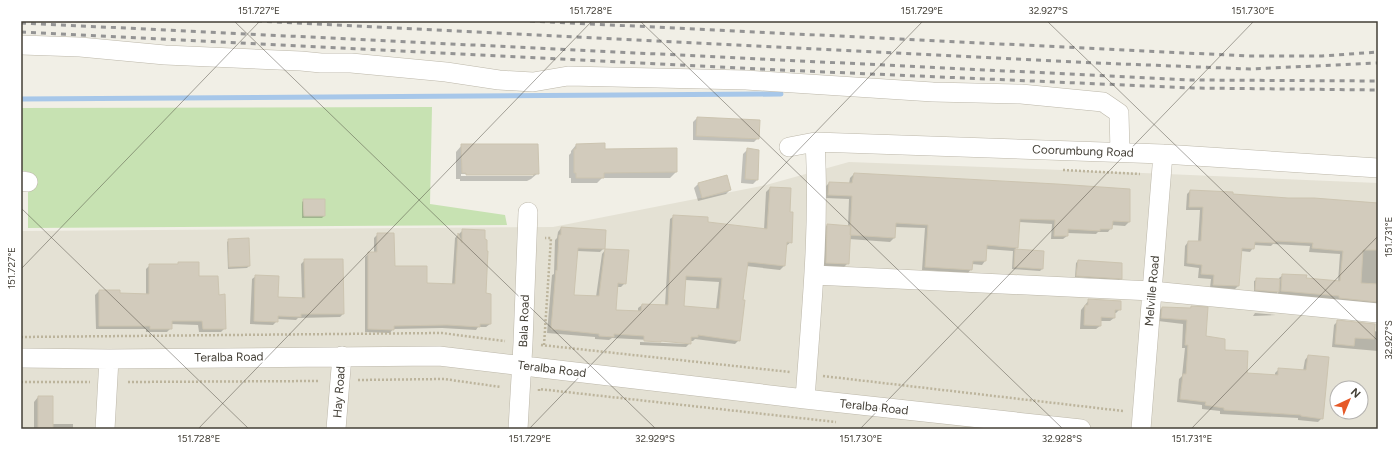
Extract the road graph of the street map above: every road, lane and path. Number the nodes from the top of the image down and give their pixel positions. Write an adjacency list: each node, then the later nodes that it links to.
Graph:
1 (21, 45): 4 (street)
2 (815, 142): 3 (street, Coorumbung Road); 4 (street, Coorumbung Road); 9 (street)
3 (789, 147)
4 (1120, 152): 5 (street, Coorumbung Road)
5 (1163, 154): 6 (street, Coorumbung Road); 10 (street, Melville Road)
6 (1378, 168)
7 (528, 212): 8 (street, Bala Road)
8 (527, 238): 15 (path); 19 (street, Bala Road)
9 (814, 275): 10 (street); 20 (street)
10 (1152, 291): 11 (street); 35 (street, Melville Road)
11 (1378, 313)
12 (21, 337): 13 (path)
13 (505, 341)
14 (538, 345): 15 (path)
15 (544, 345): 20 (path)
16 (342, 356): 18 (street, Teralba Road); 19 (street, Teralba Road); 32 (street, Hay Road)
17 (21, 358): 18 (street, Teralba Road)
18 (108, 359): 31 (street)
19 (522, 366): 28 (street, Teralba Road); 33 (street, Bala Road)
20 (806, 374): 28 (street); 29 (path)
21 (354, 380): 26 (path)
22 (318, 381): 25 (path)
23 (21, 382): 24 (path)
24 (93, 382)
25 (128, 382)
26 (501, 386)
27 (539, 395): 30 (path)
28 (804, 400): 34 (street, Teralba Road)
29 (1123, 411)
30 (836, 422)
31 (105, 429)
32 (336, 429)
33 (518, 429)
34 (1081, 429)
35 (1141, 429)

